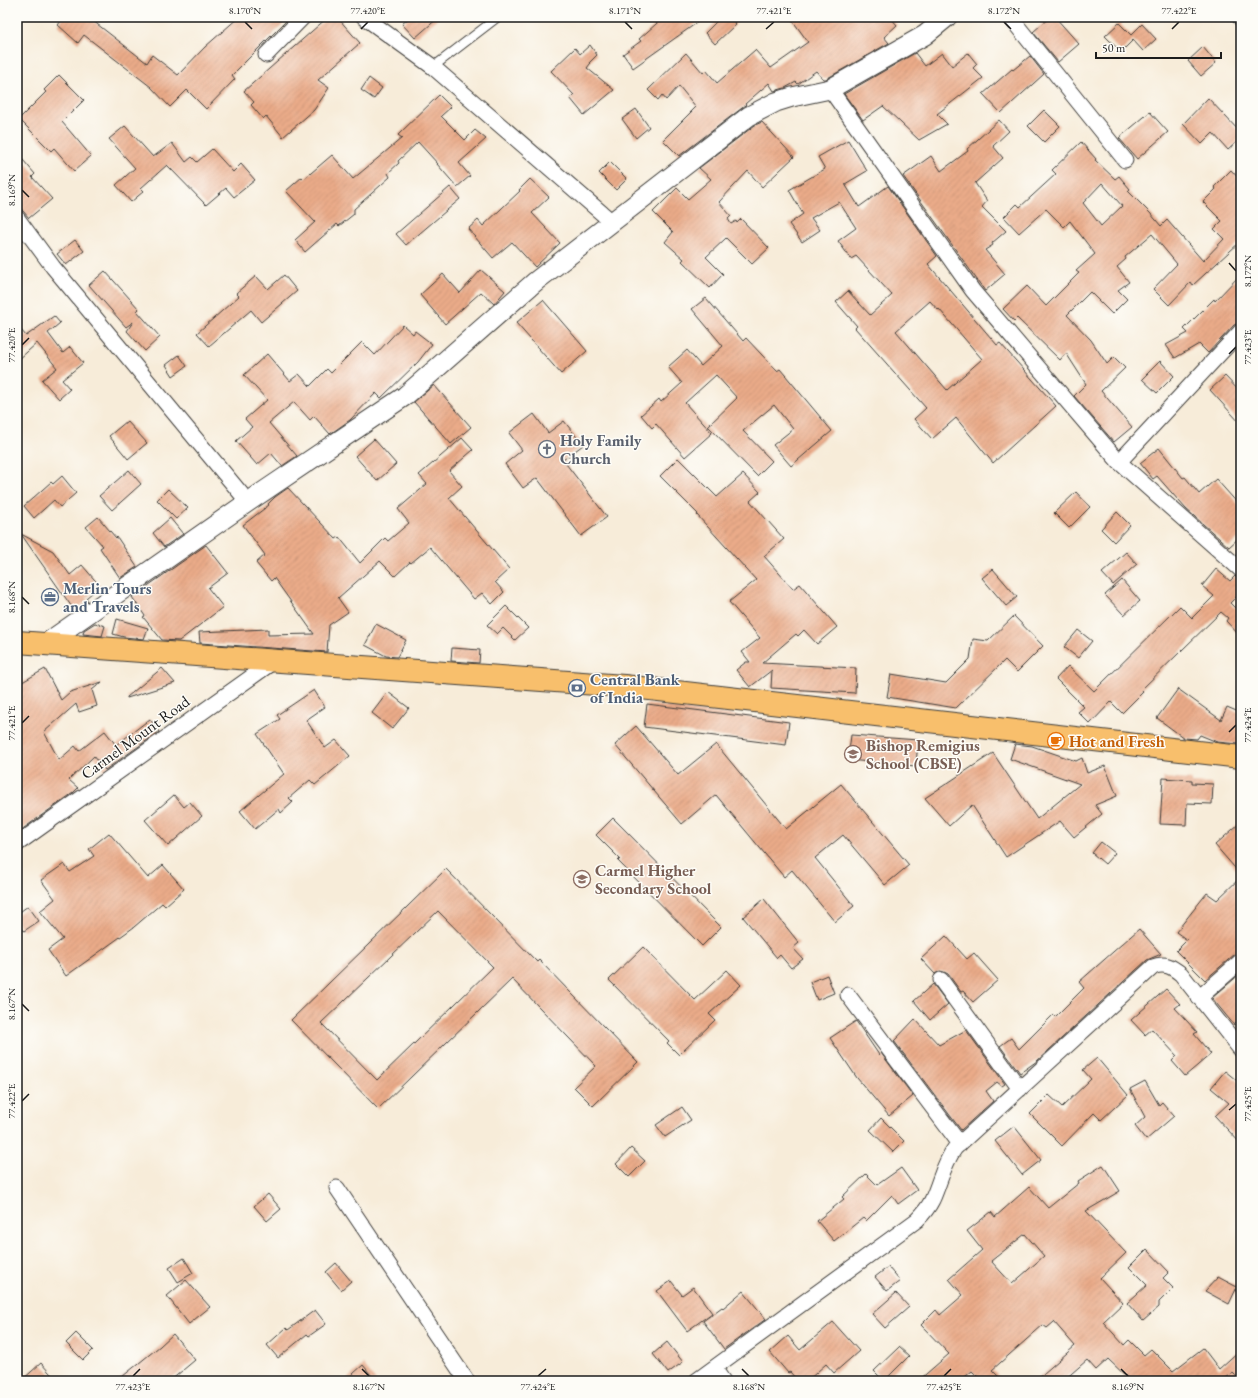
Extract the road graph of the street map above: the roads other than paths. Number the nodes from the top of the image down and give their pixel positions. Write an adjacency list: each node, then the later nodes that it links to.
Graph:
1 (303, 17): 6 (street)
2 (364, 17): 7 (street)
3 (498, 17): 7 (lane)
4 (947, 17): 8 (street)
5 (1010, 17): 9 (street)
6 (266, 55)
7 (433, 67): 11 (street)
8 (830, 90): 11 (street); 13 (street)
9 (1125, 160)
10 (17, 218): 14 (street)
11 (612, 222): 14 (street)
12 (1241, 331): 13 (street)
13 (1119, 462): 15 (street)
14 (248, 502): 17 (street)
15 (1241, 570)
16 (17, 642): 17 (main road)
17 (45, 644): 18 (main road)
18 (274, 660): 19 (main road); 20 (street, Carmel Mount Road)
19 (1241, 756)
20 (17, 844)
21 (1241, 961): 24 (street)
22 (941, 980): 26 (street)
23 (848, 995): 27 (street)
24 (1199, 998): 25 (street); 26 (street)
25 (1241, 1050)
26 (1020, 1089): 27 (street)
27 (960, 1144): 29 (street)
28 (337, 1188): 30 (street)
29 (714, 1368): 31 (street); 32 (street)
30 (467, 1381)
31 (696, 1381)
32 (723, 1381)

